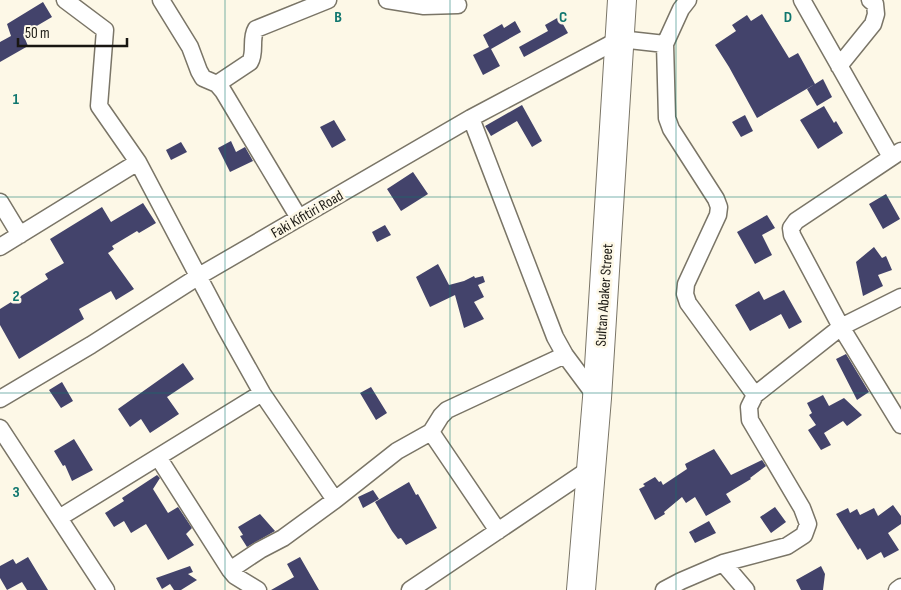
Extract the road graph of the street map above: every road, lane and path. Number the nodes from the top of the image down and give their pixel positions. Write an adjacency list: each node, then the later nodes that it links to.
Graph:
1 (64, 0): 16 (street)
2 (161, 0): 13 (street)
3 (328, 0): 13 (street)
4 (387, 0): 9 (street)
5 (622, 0): 10 (highway, Sultan Abaker Street)
6 (688, 0): 11 (street)
7 (802, 0): 12 (street)
8 (876, 2): 12 (street)
9 (458, 5)
10 (620, 38): 11 (street); 14 (street, Faki Kifitiri Road); 27 (highway, Sultan Abaker Street)
11 (665, 44): 26 (street)
12 (839, 66): 15 (street)
13 (217, 84): 18 (street)
14 (471, 118): 18 (street, Faki Kifitiri Road); 24 (street)
15 (896, 154): 23 (street)
16 (138, 162): 19 (street); 21 (street)
17 (0, 202): 19 (street)
18 (299, 218): 21 (street, Faki Kifitiri Road)
19 (20, 235): 20 (street)
20 (0, 247)
21 (198, 276): 25 (street); 28 (street, Faki Kifitiri Road)
22 (901, 297): 23 (street)
23 (841, 327): 26 (street); 29 (street)
24 (565, 354): 27 (street); 31 (street)
25 (262, 394): 32 (street); 34 (street)
26 (755, 395): 37 (street)
27 (597, 398): 33 (highway, Sultan Abaker Street)
28 (0, 399)
29 (901, 426)
30 (0, 428): 35 (street)
31 (431, 432): 34 (street); 36 (street)
32 (158, 457): 35 (street); 38 (street)
33 (591, 468): 36 (street); 43 (highway, Sultan Abaker Street)
34 (335, 500): 38 (street)
35 (59, 518): 40 (street)
36 (498, 531): 42 (street)
37 (723, 564): 44 (street); 45 (street)
38 (230, 570): 41 (street)
39 (901, 587): 46 (street)
40 (106, 590)
41 (258, 590)
42 (410, 590)
43 (581, 590)
44 (664, 590)
45 (746, 590)
46 (897, 590)

